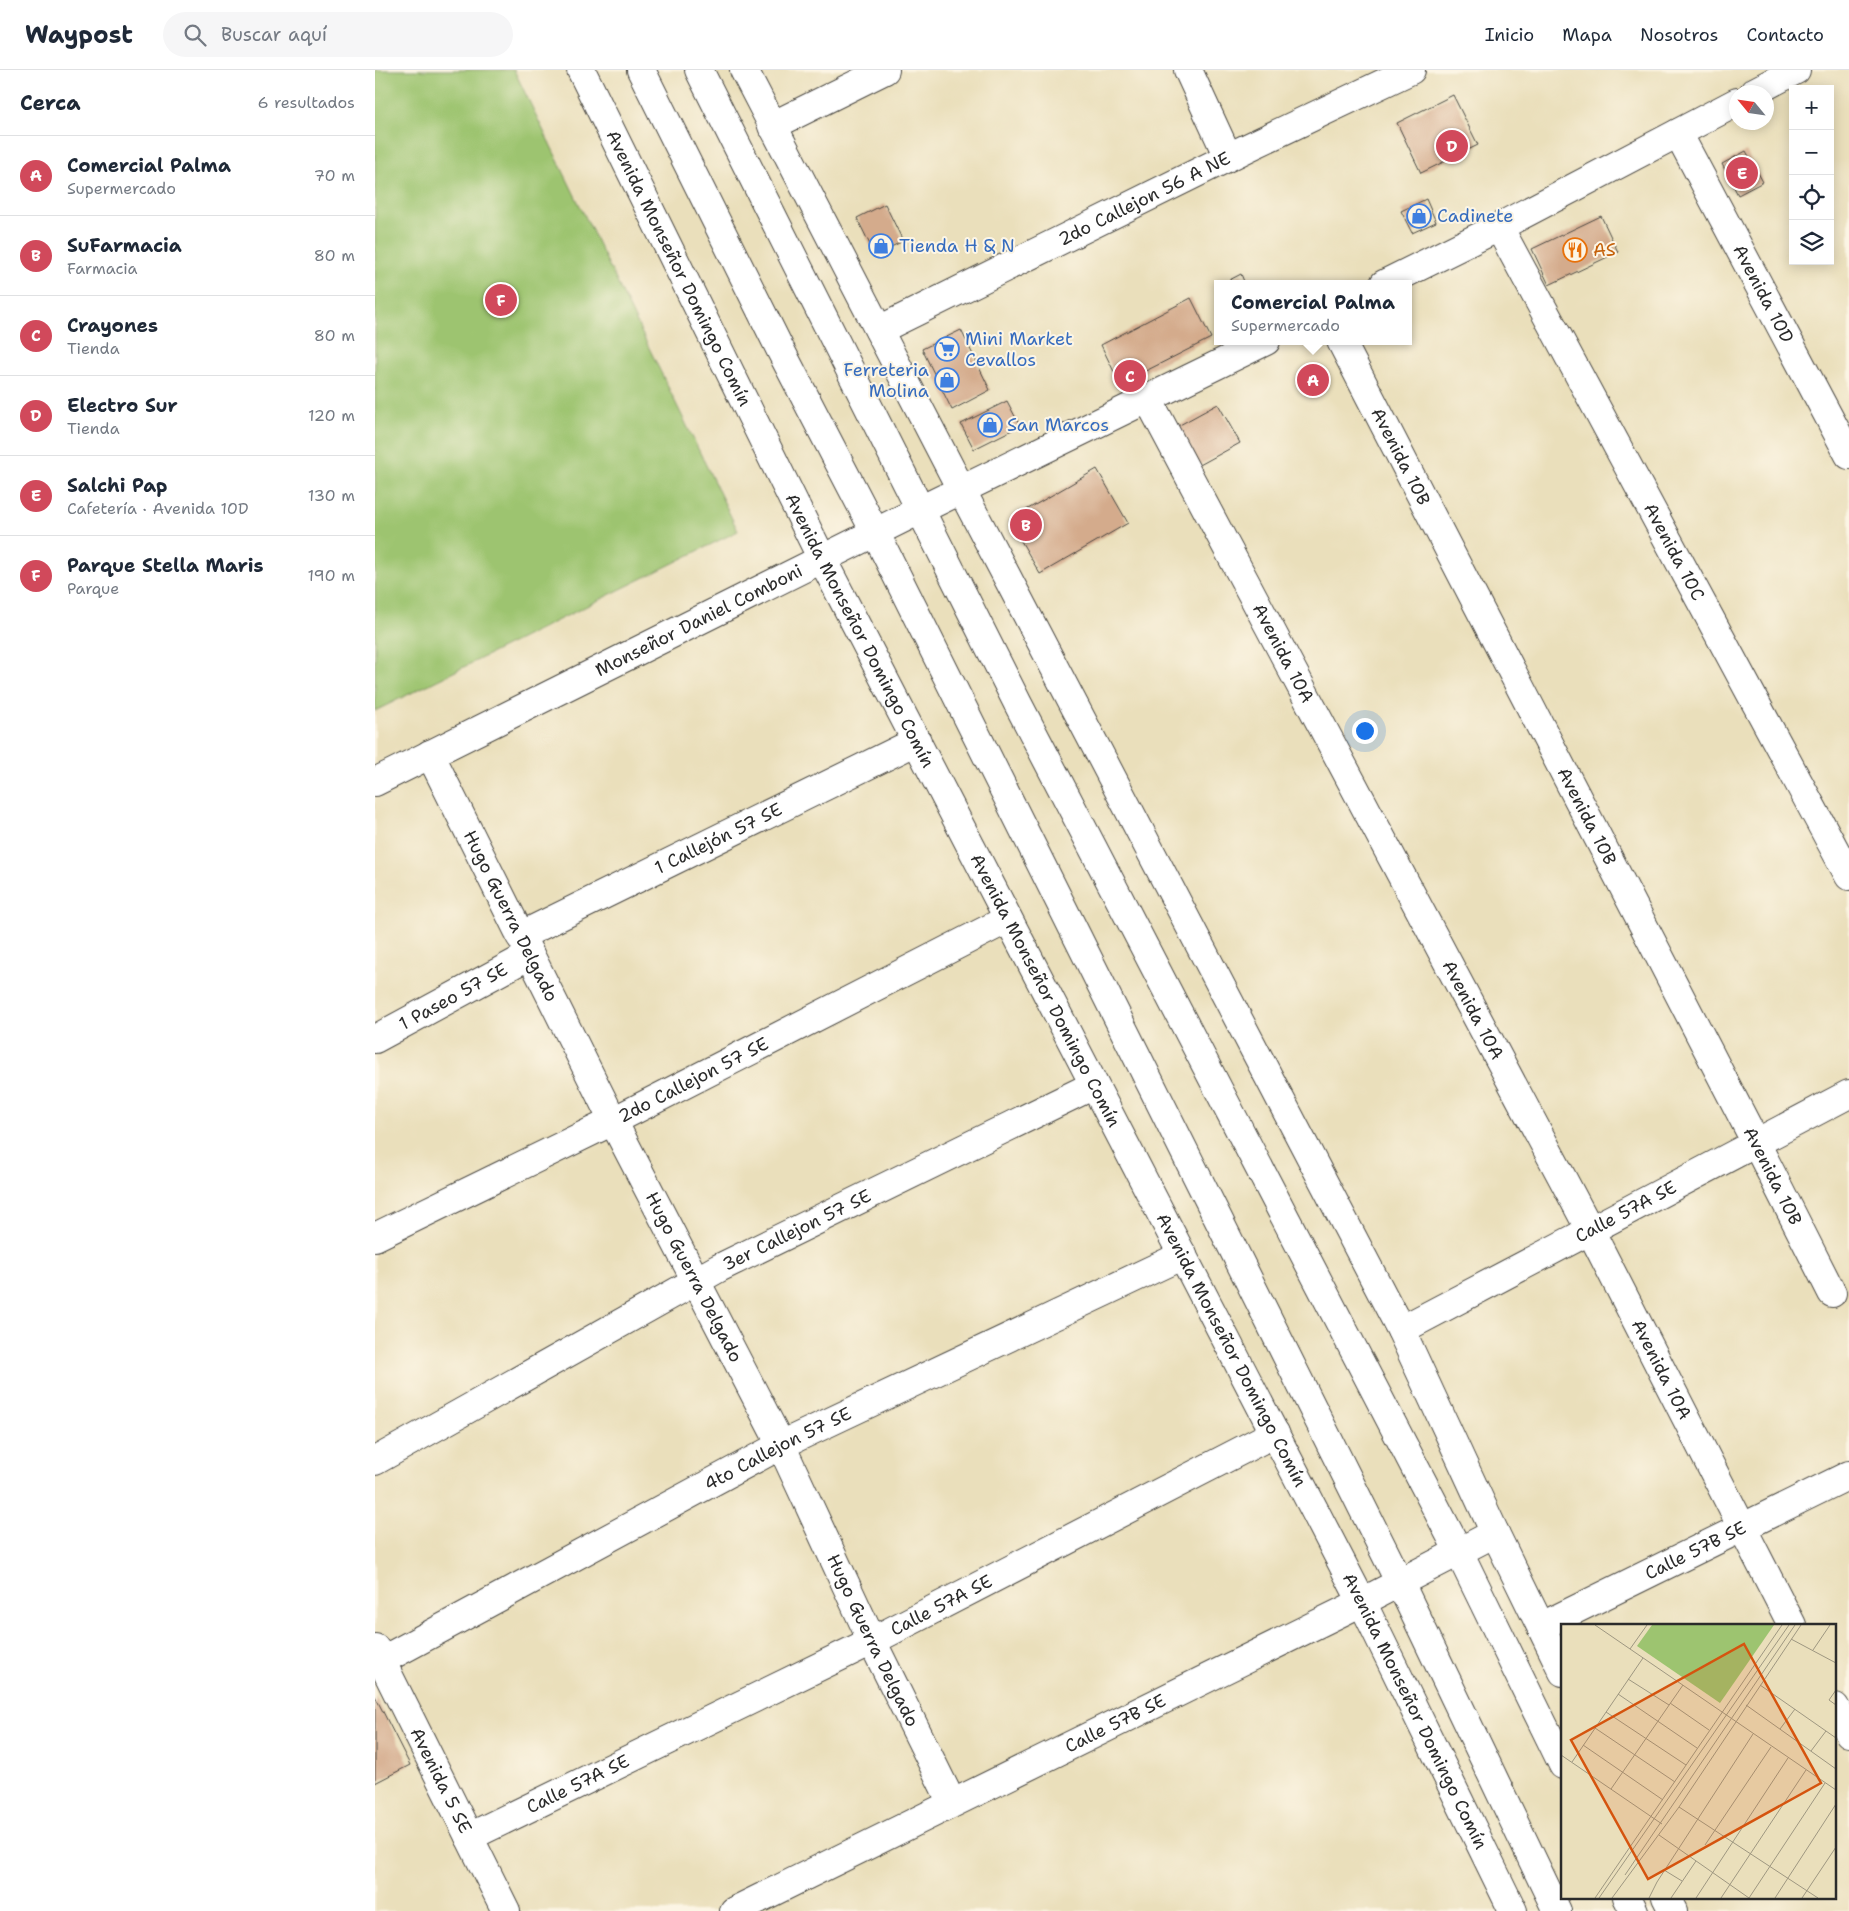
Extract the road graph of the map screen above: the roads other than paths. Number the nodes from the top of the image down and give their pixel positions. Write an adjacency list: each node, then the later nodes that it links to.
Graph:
1 (581, 70): 24 (street, Avenida Monseñor Domingo Comín)
2 (641, 70): 23 (street)
3 (699, 70): 22 (street)
4 (744, 70): 11 (street)
5 (885, 70): 11 (street)
6 (1188, 70): 13 (street)
7 (1411, 70): 13 (street, 2do Callejon 56 A NE)
8 (1796, 70): 9 (street)
9 (1767, 85)
10 (1729, 106): 12 (street)
11 (772, 126): 16 (street)
12 (1678, 133): 14 (street); 20 (street, Avenida 10D)
13 (1228, 157): 16 (street, 2do Callejon 56 A NE)
14 (1499, 227): 15 (street); 28 (street, Avenida 10C)
15 (1392, 280)
16 (879, 330): 21 (street)
17 (1258, 345): 19 (street, Monseñor Daniel Comboni)
18 (1343, 345): 35 (street, Avenida 10B)
19 (1148, 399): 21 (street, Monseñor Daniel Comboni); 36 (street, Avenida 10A)
20 (1849, 456)
21 (961, 489): 22 (street, Monseñor Daniel Comboni); 41 (street)
22 (920, 510): 23 (street, Monseñor Daniel Comboni); 48 (street)
23 (875, 532): 24 (street, Monseñor Daniel Comboni); 49 (street)
24 (822, 559): 25 (street, Avenida Monseñor Domingo Comín); 26 (street, Monseñor Daniel Comboni)
25 (917, 742): 29 (street, Avenida Monseñor Domingo Comín); 30 (street, 1 Callejón 57 SE)
26 (430, 754): 27 (street, Monseñor Daniel Comboni); 30 (street, Hugo Guerra Delgado)
27 (375, 782)
28 (1849, 876)
29 (1009, 919): 32 (street, Avenida Monseñor Domingo Comín); 34 (street, 2do Callejon 57 SE)
30 (525, 945): 31 (street, 1 Paseo 57 SE); 34 (street, Hugo Guerra Delgado)
31 (375, 1040)
32 (1094, 1085): 38 (street, Avenida Monseñor Domingo Comín); 39 (street, 3er Callejon 57 SE)
33 (1849, 1094): 35 (street, Calle 57A SE)
34 (613, 1121): 37 (street, 2do Callejon 57 SE); 39 (street, Hugo Guerra Delgado)
35 (1756, 1143): 36 (street, Calle 57A SE); 40 (street, Avenida 10B)
36 (1590, 1230): 41 (street, Calle 57A SE); 46 (street, Avenida 10A)
37 (375, 1237)
38 (1183, 1255): 42 (street, Avenida Monseñor Domingo Comín); 43 (street, 4to Callejon 57 SE)
39 (696, 1282): 43 (street, Hugo Guerra Delgado); 44 (street, 3er Callejon 57 SE)
40 (1832, 1293)
41 (1401, 1330): 47 (street)
42 (1275, 1433): 50 (street, Avenida Monseñor Domingo Comín); 53 (street, Calle 57A SE)
43 (781, 1445): 53 (street, Hugo Guerra Delgado); 54 (street, 4to Callejon 57 SE)
44 (375, 1461)
45 (1849, 1475): 46 (street, Calle 57B SE)
46 (1741, 1528): 51 (street, Avenida 10A); 52 (street, Calle 57B SE)
47 (1495, 1533): 48 (street, Calle 57B SE); 52 (street)
48 (1459, 1552): 49 (street, Calle 57B SE); 58 (street)
49 (1400, 1583): 50 (street, Calle 57B SE); 66 (street)
50 (1362, 1602): 59 (street, Calle 57B SE); 65 (street, Avenida Monseñor Domingo Comín)
51 (1791, 1624)
52 (1542, 1626): 55 (street)
53 (872, 1641): 59 (street, Hugo Guerra Delgado); 60 (street, Calle 57A SE)
54 (378, 1655): 60 (street, Avenida 5 SE)
55 (1561, 1668)
56 (1837, 1711): 57 (street)
57 (1849, 1733)
58 (1561, 1761)
59 (952, 1803): 64 (street, Calle 57B SE)
60 (469, 1837): 63 (street, Avenida 5 SE)
61 (1628, 1898): 67 (street)
62 (1666, 1898): 68 (street)
63 (506, 1911)
64 (734, 1911)
65 (1513, 1911)
66 (1557, 1911)
67 (1634, 1911)
68 (1673, 1911)

